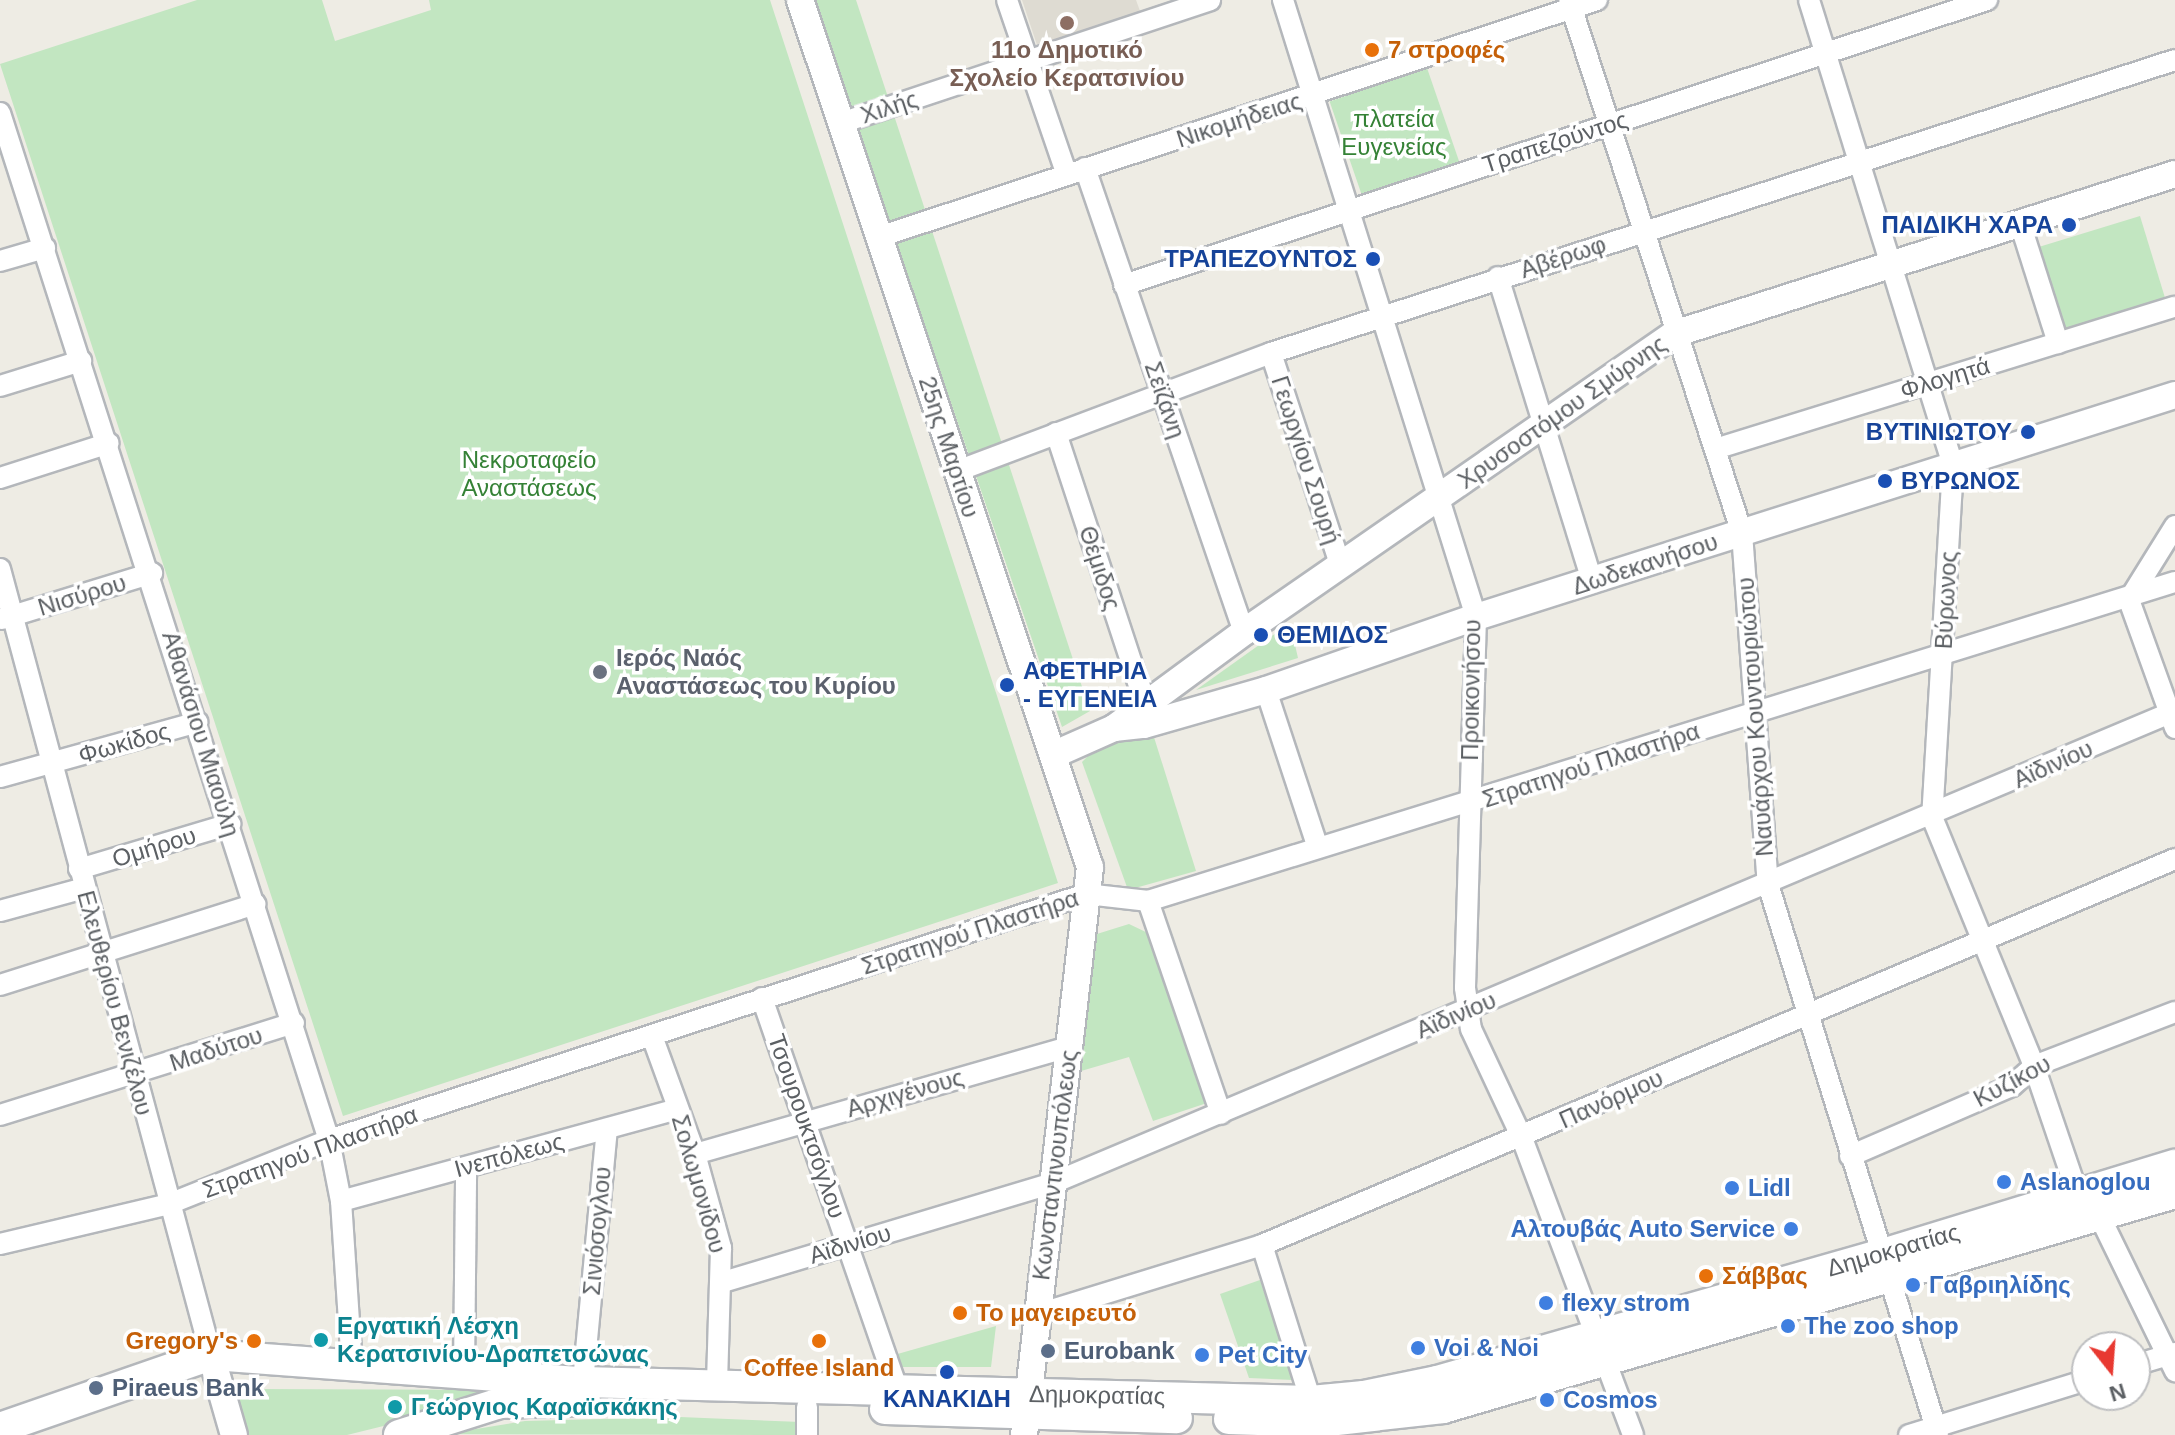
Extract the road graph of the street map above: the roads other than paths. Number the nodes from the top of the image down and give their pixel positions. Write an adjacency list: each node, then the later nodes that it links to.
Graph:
1 (800, 0): 14 (street, 25ης Μαρτίου)
2 (1007, 0): 11 (street, Σεϊζάνη)
3 (1210, 0): 11 (street, Χιλής)
4 (1283, 0): 12 (street, Προικονήσου)
5 (1597, 0): 8 (street, Νικομήδειας)
6 (1809, 0): 9 (street, Βύρωνος)
7 (1987, 0): 9 (street, Τραπεζούντος)
8 (1571, 4): 12 (street, Νικομήδειας); 15 (street, Ναυάρχου Κουντουριώτου)
9 (1825, 53): 15 (street, Τραπεζούντος); 17 (street, Βύρωνος)
10 (2175, 60): 17 (street, Αβέρωφ)
11 (1027, 61): 14 (street, Χιλής); 18 (street, Σεϊζάνη)
12 (1313, 96): 18 (street, Νικομήδειας); 20 (street, Προικονήσου)
13 (0, 113): 16 (street, Αθανάσιου Μιαούλη)
14 (841, 123): 23 (street, 25ης Μαρτίου)
15 (1609, 125): 20 (street, Τραπεζούντος); 22 (street, Ναυάρχου Κουντουριώτου)
16 (5, 146): 24 (street, Αθανάσιου Μιαούλη)
17 (1860, 163): 22 (street, Αβέρωφ); 26 (street, Βύρωνος)
18 (1076, 172): 23 (street, Νικομήδειας); 28 (street, Σεϊζάνη)
19 (2175, 174): 21 (street, Χρυσοστόμου Σμύρνης)
20 (1348, 211): 28 (street, Τραπεζούντος); 30 (street, Προικονήσου)
21 (2020, 223): 26 (street, Χρυσοστόμου Σμύρνης); 32 (street)
22 (1642, 231): 27 (street, Αβέρωφ); 31 (street, Ναυάρχου Κουντουριώτου)
23 (879, 237): 44 (street, 25ης Μαρτίου)
24 (45, 248): 25 (street); 34 (street, Αθανάσιου Μιαούλη)
25 (0, 261)
26 (1891, 264): 31 (street, Χρυσοστόμου Σμύρνης); 35 (street, Βύρωνος)
27 (1498, 277): 30 (street, Αβέρωφ); 39 (street)
28 (1124, 285): 37 (street, Σεϊζάνη)
29 (2175, 307): 32 (street, Φλογητά)
30 (1384, 318): 33 (street, Αβέρωφ); 46 (street, Προικονήσου)
31 (1674, 334): 39 (street, Χρυσοστόμου Σμύρνης); 42 (street, Ναυάρχου Κουντουριώτου)
32 (2058, 343): 35 (street, Φλογητά)
33 (1271, 353): 37 (street, Αβέρωφ); 49 (street, Γεωργίου Σουρή)
34 (81, 361): 36 (street); 41 (street, Αθανάσιου Μιαούλη)
35 (1928, 383): 42 (street, Φλογητά); 43 (street, Βύρωνος)
36 (0, 386)
37 (1162, 390): 40 (street, Αβέρωφ); 57 (street, Σεϊζάνη)
38 (2175, 395): 43 (street, Δωδεκανήσου)
39 (1543, 425): 46 (street, Χρυσοστόμου Σμύρνης); 52 (street)
40 (1056, 433): 44 (street, Αβέρωφ); 60 (street, Θέμιδος)
41 (109, 443): 45 (street); 51 (street, Αθανάσιου Μιαούλη)
42 (1715, 449): 48 (street, Ναυάρχου Κουντουριώτου)
43 (1953, 466): 48 (street, Δωδεκανήσου); 58 (street, Βύρωνος)
44 (957, 471): 65 (street, 25ης Μαρτίου)
45 (0, 478)
46 (1439, 498): 49 (street, Χρυσοστόμου Σμύρνης); 55 (street, Προικονήσου)
47 (2175, 526): 54 (street)
48 (1742, 533): 52 (street, Δωδεκανήσου); 61 (street, Ναυάρχου Κουντουριώτου)
49 (1341, 567): 57 (street, Χρυσοστόμου Σμύρνης)
50 (0, 569): 56 (street, Ελευθερίου Βενιζέλου)
51 (152, 573): 56 (street, Νισύρου); 63 (street, Αθανάσιου Μιαούλη)
52 (1592, 580): 55 (street, Δωδεκανήσου)
53 (2175, 582): 54 (street, Στρατηγού Πλαστήρα)
54 (2129, 600): 58 (street, Στρατηγού Πλαστήρα); 62 (street)
55 (1476, 617): 59 (street, Δωδεκανήσου); 68 (street, Προικονήσου)
56 (6, 618): 66 (street, Ελευθερίου Βενιζέλου)
57 (1244, 632): 60 (street, Χρυσοστόμου Σμύρνης)
58 (1943, 656): 61 (street, Στρατηγού Πλαστήρα); 69 (street, Βύρωνος)
59 (1266, 690): 64 (street, Δωδεκανήσου); 71 (street)
60 (1145, 703): 64 (street, Χρυσοστόμου Σμύρνης)
61 (1753, 714): 68 (street, Στρατηγού Πλαστήρα); 74 (street, Ναυάρχου Κουντουριώτου)
62 (2173, 718): 69 (street, Αϊδινίου)
63 (198, 722): 66 (street, Φωκίδος); 70 (street, Αθανάσιου Μιαούλη)
64 (1114, 728): 65 (street, Χρυσοστόμου Σμύρνης)
65 (1053, 755): 75 (street, 25ης Μαρτίου)
66 (51, 764): 67 (street, Φωκίδος); 73 (street, Ελευθερίου Βενιζέλου)
67 (0, 777)
68 (1468, 804): 71 (street, Στρατηγού Πλαστήρα); 83 (street, Προικονήσου)
69 (1932, 817): 74 (street, Αϊδινίου); 79 (street, Βύρωνος)
70 (230, 824): 73 (street, Ομήρου); 77 (street, Αθανάσιου Μιαούλη)
71 (1318, 848): 76 (street, Στρατηγού Πλαστήρα)
72 (2175, 859): 79 (street, Πανόρμου)
73 (81, 879): 78 (street, Ομήρου); 80 (street, Ελευθερίου Βενιζέλου)
74 (1768, 884): 83 (street, Αϊδινίου); 85 (street, Ναυάρχου Κουντουριώτου)
75 (1086, 894): 76 (street, Στρατηγού Πλαστήρα); 82 (street, Στρατηγού Πλαστήρα); 88 (street, Κωνσταντινουπόλεως)
76 (1148, 901): 92 (street)
77 (255, 904): 80 (street); 86 (street, Αθανάσιου Μιαούλη)
78 (0, 911)
79 (1981, 939): 85 (street, Πανόρμου); 89 (street, Βύρωνος)
80 (100, 950): 81 (street); 90 (street, Ελευθερίου Βενιζέλου)
81 (0, 985)
82 (762, 998): 87 (street, Στρατηγού Πλαστήρα); 94 (street, Τσουρουκτσόγλου)
83 (1467, 1011): 92 (street, Αϊδινίου); 96 (street, Προικονήσου)
84 (2175, 1012): 89 (street, Κυζίκου)
85 (1804, 1014): 96 (street, Πανόρμου); 99 (street, Ναυάρχου Κουντουριώτου)
86 (294, 1023): 90 (street, Μαδύτου); 97 (street, Αθανάσιου Μιαούλη)
87 (652, 1036): 91 (street, Σολωμονίδου); 97 (street, Στρατηγού Πλαστήρα)
88 (1069, 1047): 94 (street, Αρχιγένους); 102 (street, Κωνσταντινουπόλεως)
89 (2034, 1066): 99 (street, Κυζίκου); 106 (street, Βύρωνος)
90 (134, 1076): 93 (street, Μαδύτου); 105 (street, Ελευθερίου Βενιζέλου)
91 (677, 1109): 95 (street, Ινεπόλεως); 98 (street, Σολωμονίδου)
92 (1221, 1114): 102 (street, Αϊδινίου)
93 (0, 1115)
94 (805, 1121): 98 (street, Αρχιγένους); 108 (street, Τσουρουκτσόγλου)
95 (607, 1129): 101 (street, Ινεπόλεως); 119 (street, Σινιόσογλου)
96 (1522, 1138): 109 (street, Πανόρμου); 113 (street, Προικονήσου)
97 (329, 1140): 104 (street, Αθανάσιου Μιαούλη); 105 (street, Στρατηγού Πλαστήρα)
98 (695, 1154): 111 (street, Σολωμονίδου)
99 (1850, 1156): 110 (street, Ναυάρχου Κουντουριώτου)
100 (2175, 1165): 106 (main road, Δημοκρατίας)
101 (466, 1167): 104 (street, Ινεπόλεως); 118 (street)
102 (1053, 1183): 108 (street, Αϊδινίου); 112 (street, Κωνσταντινουπόλεως)
103 (2175, 1193): 106 (main road, Δημοκρατίας)
104 (341, 1201): 117 (street, Αθανάσιου Μιαούλη)
105 (169, 1204): 107 (street, Στρατηγού Πλαστήρα); 114 (street, Ελευθερίου Βενιζέλου)
106 (2089, 1205): 110 (main road, Δημοκρατίας); 115 (street, Βύρωνος)
107 (0, 1244)
108 (848, 1244): 111 (street, Αϊδινίου); 122 (street, Τσουρουκτσόγλου)
109 (1262, 1245): 112 (street, Πανόρμου); 123 (street)
110 (1886, 1266): 113 (main road, Δημοκρατίας); 127 (street, Ναυάρχου Κουντουριώτου)
111 (723, 1282): 120 (street, Σολωμονίδου)
112 (1038, 1314): 124 (street, Κωνσταντινουπόλεως)
113 (1604, 1347): 123 (main road, Δημοκρατίας); 124 (main road, Δημοκρατίας); 130 (street, Προικονήσου)
114 (211, 1355): 117 (main road, Δημοκρατίας); 126 (main road, Δημοκρατίας); 128 (street, Ελευθερίου Βενιζέλου)
115 (2172, 1359): 116 (street)
116 (2151, 1362)
117 (352, 1365): 118 (main road, Δημοκρατίας)
118 (464, 1373): 119 (main road, Δημοκρατίας)
119 (583, 1382): 120 (main road, Δημοκρατίας)
120 (717, 1385): 122 (main road, Δημοκρατίας)
121 (2071, 1385): 127 (street)
122 (898, 1390): 124 (main road, Δημοκρατίας)
123 (1311, 1401): 124 (main road, Δημοκρατίας)
124 (1027, 1415): 125 (main road, Δημοκρατίας)
125 (807, 1421): 129 (main road, Δημοκρατίας)
126 (0, 1428)
127 (1937, 1431): 131 (street)
128 (234, 1435)
129 (399, 1435)
130 (1633, 1435)
131 (1909, 1435)

